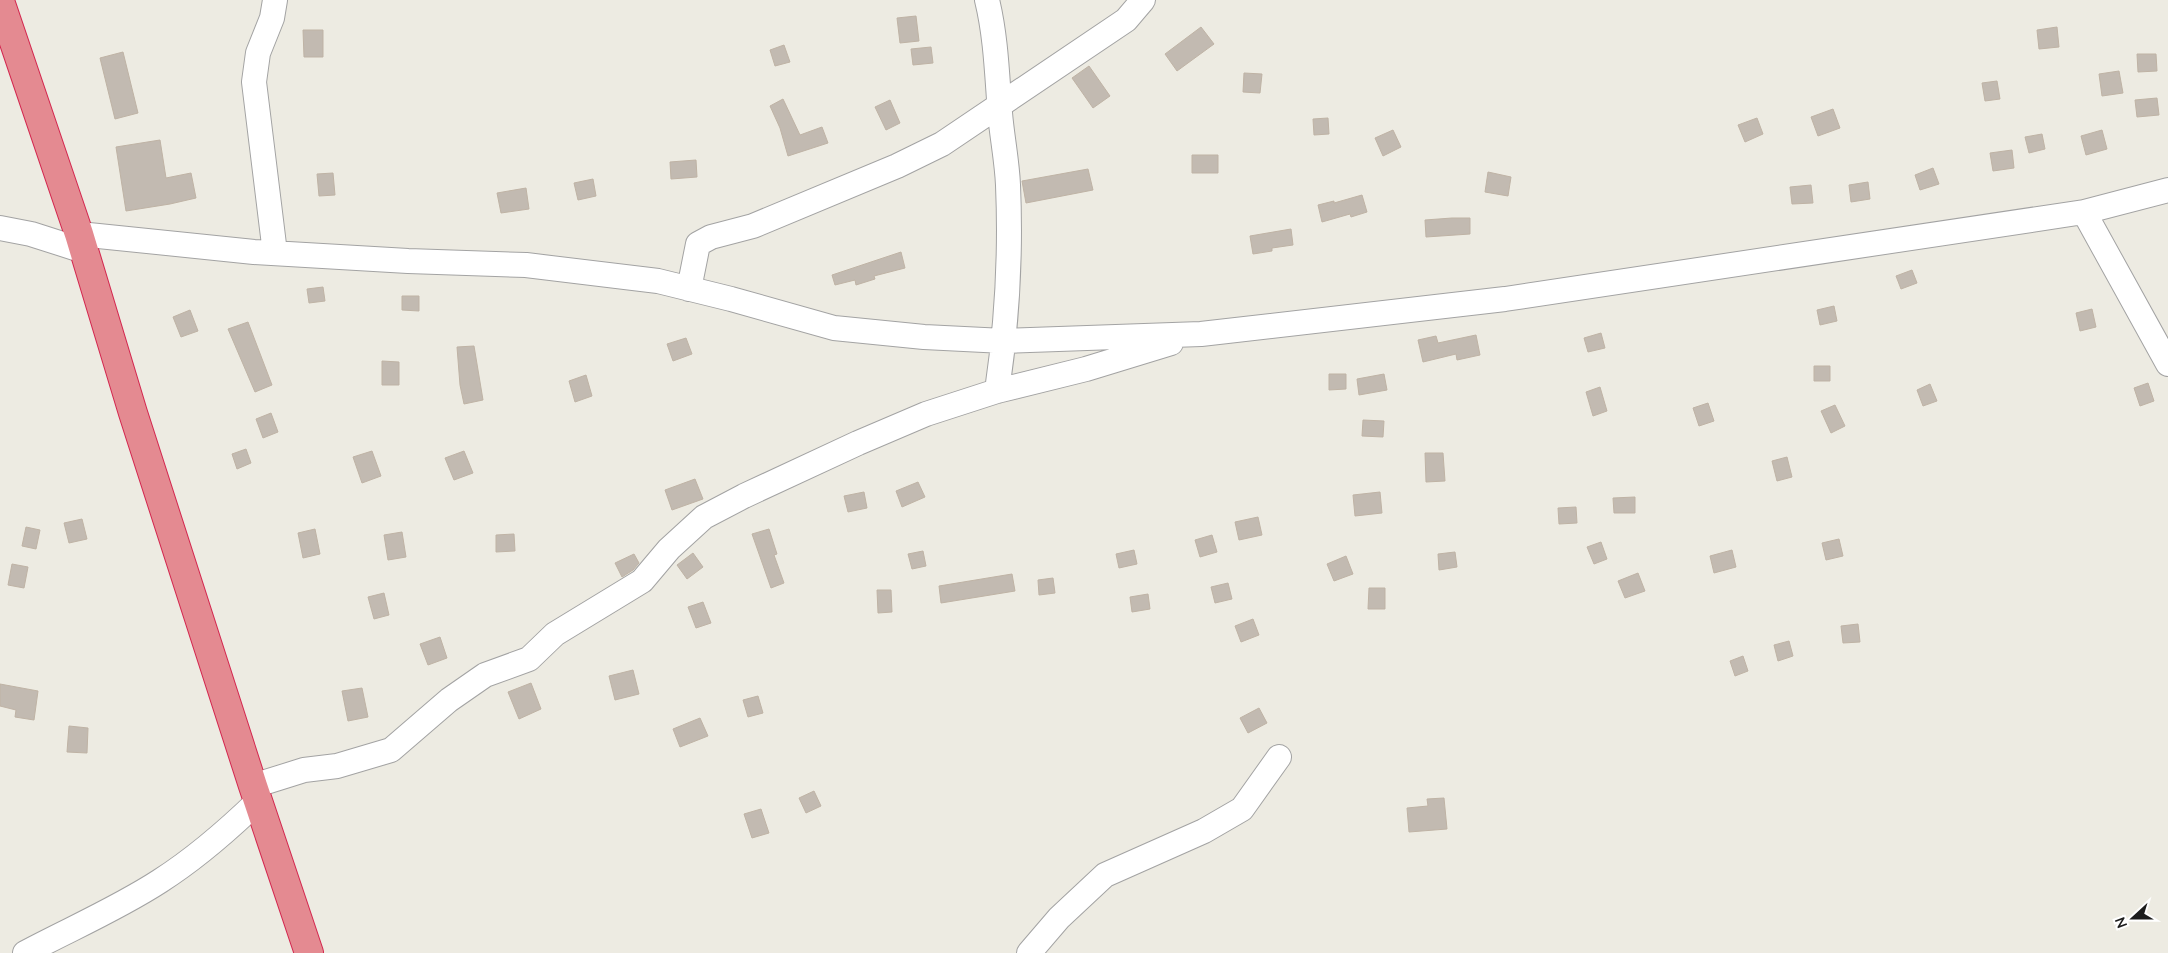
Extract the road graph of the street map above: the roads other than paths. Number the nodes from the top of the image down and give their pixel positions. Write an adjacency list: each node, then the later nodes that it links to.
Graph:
1 (274, 0): 10 (street)
2 (987, 0): 5 (street)
3 (1143, 0): 5 (street)
4 (0, 1): 9 (highway)
5 (1000, 104): 11 (street); 13 (street)
6 (2168, 190): 7 (street)
7 (2084, 212): 12 (street); 14 (street)
8 (0, 228): 9 (street)
9 (82, 243): 10 (street); 17 (highway)
10 (274, 253): 11 (street)
11 (688, 288): 13 (street)
12 (1201, 334): 13 (street); 15 (street)
13 (1004, 341): 15 (street)
14 (2168, 364)
15 (997, 391): 17 (street)
16 (1279, 757): 20 (street)
17 (255, 793): 18 (street); 19 (highway)
18 (25, 953)
19 (309, 953)
20 (1029, 953)

